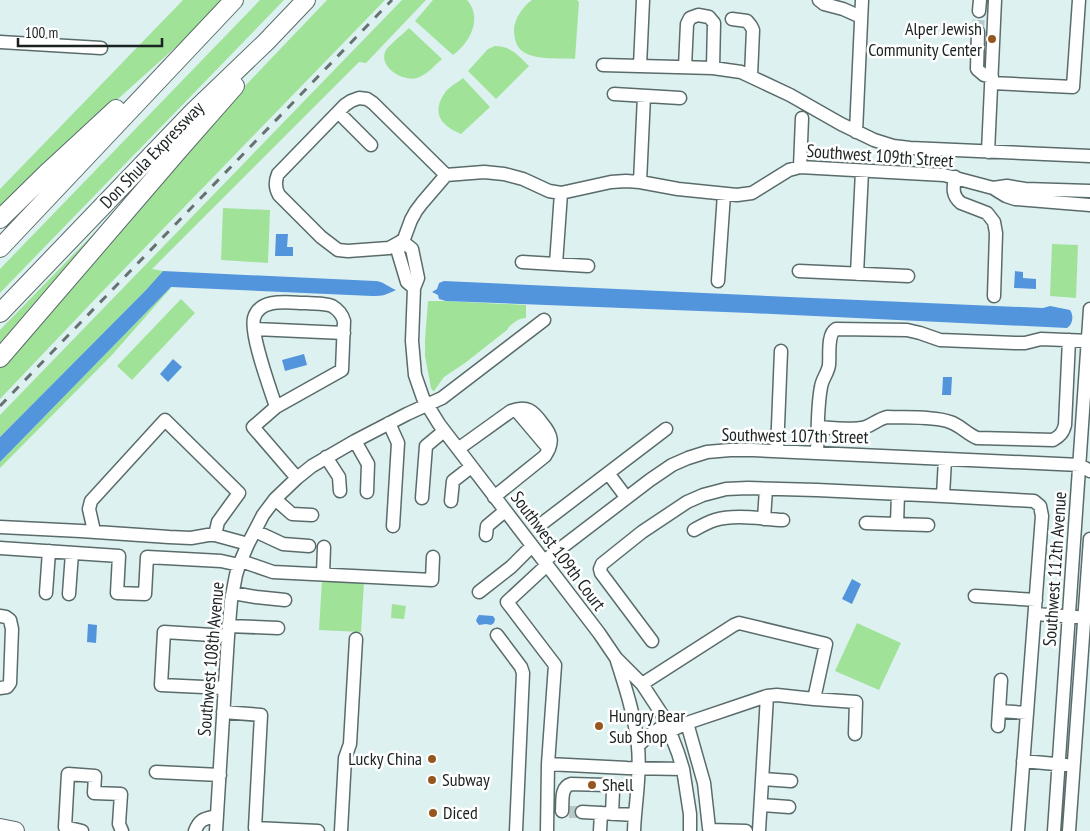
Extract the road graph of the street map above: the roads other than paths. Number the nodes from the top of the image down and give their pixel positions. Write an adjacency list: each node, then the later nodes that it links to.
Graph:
1 (234, 0): 13 (highway)
2 (306, 0): 12 (highway, Don Shula Expressway)
3 (643, 0): 16 (street)
4 (819, 0): 8 (street)
5 (862, 0): 8 (street)
6 (995, 0): 20 (street)
7 (1079, 0): 20 (street)
8 (861, 16): 26 (street)
9 (732, 20): 19 (street)
10 (978, 32): 20 (street)
11 (0, 42): 14 (street)
12 (266, 42): 52 (highway, Don Shula Expressway); 59 (highway)
13 (189, 47): 40 (highway); 42 (highway)
14 (101, 48)
15 (603, 65): 16 (street)
16 (640, 66): 17 (street)
17 (685, 67): 18 (street); 18 (street)
18 (713, 68): 19 (street)
19 (751, 76): 26 (street)
20 (992, 80): 28 (street)
21 (614, 94): 22 (street)
22 (644, 96): 23 (street); 34 (street)
23 (680, 98)
24 (338, 112): 27 (street); 32 (street); 41 (street)
25 (802, 118): 30 (street)
26 (856, 132): 28 (street)
27 (371, 145)
28 (988, 152): 29 (street)
29 (1090, 156)
30 (800, 167): 31 (street, Southwest 109th Street); 37 (street, Southwest 109th Street)
31 (862, 170): 33 (street, Southwest 109th Street); 47 (street)
32 (446, 175): 36 (street, Southwest 109th Street); 41 (street)
33 (954, 177): 38 (street, Southwest 109th Street); 50 (street)
34 (640, 182): 36 (street, Southwest 109th Street); 37 (street, Southwest 109th Street)
35 (1090, 191): 38 (street, Southwest 109th Street)
36 (561, 193): 44 (street)
37 (724, 194): 49 (street)
38 (1021, 194): 39 (street, Southwest 109th Street)
39 (1090, 205)
40 (0, 219)
41 (400, 242): 60 (street, Southwest 109th Court)
42 (0, 248)
43 (522, 262): 44 (street)
44 (556, 264): 45 (street)
45 (588, 266)
46 (799, 271): 47 (street)
47 (857, 274): 48 (street)
48 (908, 276)
49 (718, 281)
50 (994, 296)
51 (1090, 309): 57 (street, Southwest 112th Avenue)
52 (0, 312)
53 (544, 320): 60 (street, Southwest 108th Avenue)
54 (254, 329): 55 (street); 55 (street); 61 (street)
55 (344, 333): 61 (street)
56 (1069, 340): 57 (street); 63 (street); 63 (street)
57 (1089, 341): 72 (street, Southwest 112th Avenue)
58 (781, 351): 68 (street)
59 (0, 358)
60 (427, 406): 62 (street, Southwest 108th Avenue); 65 (street, Southwest 109th Court)
61 (276, 407): 75 (street)
62 (389, 423): 66 (street, Southwest 108th Avenue); 94 (street)
63 (818, 426): 69 (street)
64 (666, 429): 74 (street)
65 (444, 431): 67 (street, Southwest 109th Court); 83 (street)
66 (356, 440): 70 (street, Southwest 108th Avenue); 78 (street)
67 (458, 449): 73 (street, Southwest 109th Court); 81 (street)
68 (777, 451): 69 (street, Southwest 107th Street); 82 (street, Southwest 107th Street)
69 (817, 453): 71 (street, Southwest 107th Street)
70 (326, 457): 75 (street, Southwest 108th Avenue); 77 (street)
71 (945, 458): 72 (street, Southwest 107th Street); 80 (street)
72 (1087, 465): 122 (street, Southwest 112th Avenue)
73 (471, 467): 81 (street, Southwest 109th Court); 85 (street)
74 (608, 473): 82 (street); 90 (street)
75 (296, 478): 84 (street, Southwest 108th Avenue)
76 (766, 489): 79 (street); 88 (street); 128 (street)
77 (340, 491)
78 (367, 492)
79 (898, 494): 80 (street); 92 (street)
80 (943, 496): 119 (street)
81 (494, 497): 86 (street, Southwest 109th Court)
82 (626, 497): 111 (street, Southwest 107th Street)
83 (422, 498)
84 (276, 499): 87 (street); 98 (street, Southwest 108th Avenue)
85 (451, 501)
86 (505, 511): 100 (street); 104 (street, Southwest 109th Court)
87 (312, 515)
88 (764, 519): 89 (street); 96 (street)
89 (783, 520)
90 (544, 522)
91 (866, 523): 92 (street)
92 (897, 524): 93 (street)
93 (928, 525)
94 (393, 526)
95 (0, 527): 97 (street)
96 (694, 530)
97 (94, 531): 99 (street); 99 (street)
98 (255, 531): 102 (street, Southwest 108th Avenue); 103 (street)
99 (215, 535): 102 (street)
100 (486, 535)
101 (1090, 539): 123 (street, Southwest 112th Avenue)
102 (248, 544): 110 (street, Southwest 108th Avenue)
103 (309, 546)
104 (532, 546): 111 (street, Southwest 109th Court); 113 (street)
105 (324, 547): 112 (street)
106 (0, 548): 107 (street)
107 (49, 551): 108 (street); 114 (street)
108 (72, 553): 110 (street); 116 (street)
109 (433, 557): 112 (street)
110 (240, 563): 112 (street); 115 (street, Southwest 108th Avenue)
111 (545, 563): 129 (street, Southwest 109th Court); 145 (street, Southwest 107th Street)
112 (323, 574)
113 (479, 592)
114 (46, 593)
115 (233, 593): 118 (street); 125 (street, Southwest 108th Avenue)
116 (69, 594)
117 (975, 596): 119 (street)
118 (285, 600)
119 (1036, 600): 120 (street)
120 (1035, 614): 122 (street); 138 (street)
121 (0, 616): 132 (street)
122 (1069, 617): 123 (street); 146 (street, Southwest 112th Avenue)
123 (1084, 618): 147 (street, Southwest 112th Avenue)
124 (278, 628): 125 (street)
125 (228, 631): 133 (street, Southwest 108th Avenue); 133 (street)
126 (497, 635): 169 (street)
127 (356, 639): 168 (street)
128 (652, 641)
129 (616, 658): 131 (street, Southwest 109th Court); 143 (street)
130 (1001, 680): 136 (street)
131 (642, 684): 135 (street); 141 (street, Southwest 109th Court)
132 (0, 688)
133 (225, 688): 137 (street, Southwest 108th Avenue)
134 (767, 696): 135 (street); 139 (street); 152 (street)
135 (814, 699): 142 (street)
136 (999, 711): 138 (street); 140 (street)
137 (223, 712): 151 (street, Southwest 108th Avenue); 167 (street)
138 (1027, 713): 144 (street)
139 (687, 723): 141 (street); 174 (street)
140 (998, 726)
141 (668, 728): 143 (street); 149 (street, Southwest 109th Court)
142 (855, 734)
143 (638, 746): 148 (street)
144 (1023, 761): 146 (street); 176 (street)
145 (548, 764): 148 (street); 156 (street)
146 (1058, 764): 147 (street); 177 (street, Southwest 112th Avenue)
147 (1074, 765): 178 (street, Southwest 112th Avenue)
148 (639, 768): 149 (street); 159 (street)
149 (683, 769): 173 (street, Southwest 109th Court)
150 (156, 772): 151 (street)
151 (220, 775): 160 (street, Southwest 108th Avenue)
152 (762, 778): 153 (street); 154 (street)
153 (791, 781)
154 (761, 805): 155 (street); 175 (street)
155 (789, 807)
156 (547, 810): 157 (street); 170 (street)
157 (571, 812): 158 (street); 158 (street)
158 (606, 814): 159 (street); 171 (street)
159 (635, 815): 172 (street)
160 (217, 816): 165 (street); 166 (street, Southwest 108th Avenue)
161 (0, 828): 162 (highway)
162 (15, 831)
163 (82, 831): 164 (street)
164 (122, 831)
165 (195, 831)
166 (216, 831)
167 (318, 831)
168 (341, 831)
169 (516, 831)
170 (547, 831)
171 (600, 831)
172 (634, 831)
173 (690, 831)
174 (746, 831)
175 (759, 831)
176 (1018, 831)
177 (1054, 831)
178 (1069, 831)

